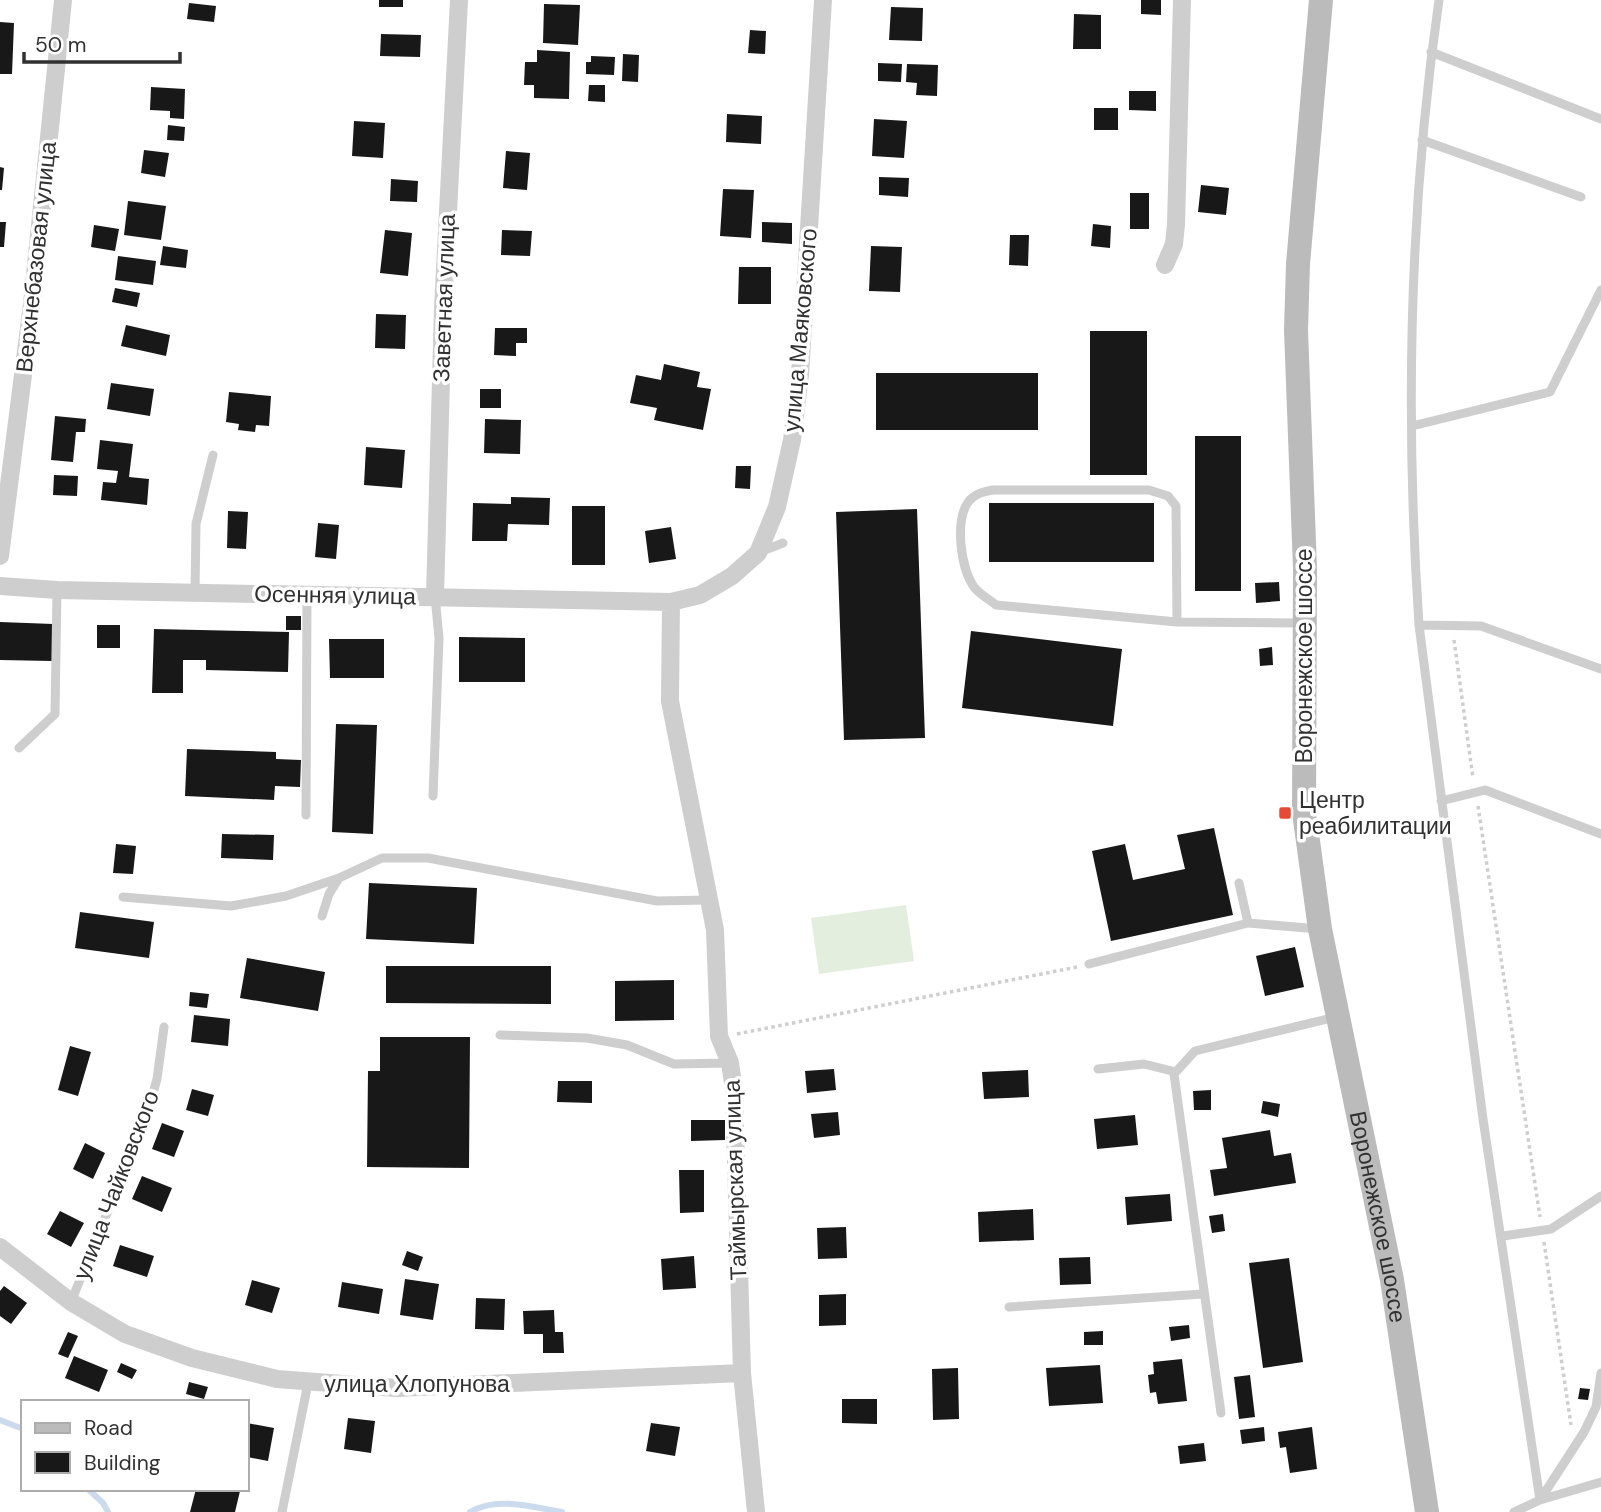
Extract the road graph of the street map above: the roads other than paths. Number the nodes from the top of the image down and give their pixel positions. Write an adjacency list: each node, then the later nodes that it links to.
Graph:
1 (63, 0): 17 (street, Верхнебазовая улица)
2 (459, 0): 22 (street, Заветная улица)
3 (823, 0): 16 (street, улица Маяковского)
4 (1182, 0): 11 (street)
5 (1321, 0): 25 (main road, Воронежское шоссе)
6 (1439, 0): 7 (lane)
7 (1432, 52): 8 (lane); 9 (lane)
8 (1601, 120)
9 (1422, 140): 10 (lane); 13 (lane)
10 (1581, 197)
11 (1166, 265)
12 (1601, 290): 13 (lane)
13 (1412, 426): 26 (lane)
14 (213, 455): 20 (lane)
15 (783, 543): 16 (lane)
16 (758, 553): 23 (street, улица Маяковского)
17 (0, 556)
18 (0, 586): 19 (street, Осенняя улица)
19 (57, 590): 20 (street, Осенняя улица); 28 (lane)
20 (195, 593): 21 (street, Осенняя улица)
21 (307, 595): 22 (street, Осенняя улица); 31 (lane)
22 (435, 596): 23 (street, Осенняя улица); 29 (lane)
23 (671, 602): 36 (street, Таймырская улица)
24 (1177, 622): 24 (lane); 25 (lane)
25 (1305, 623): 39 (main road, Воронежское шоссе)
26 (1419, 625): 27 (lane); 30 (lane)
27 (1601, 669)
28 (19, 748)
29 (433, 796)
30 (1441, 801): 32 (lane); 48 (lane)
31 (306, 815)
32 (1601, 834)
33 (339, 877): 35 (lane); 36 (lane); 37 (lane)
34 (1239, 883): 38 (lane)
35 (123, 897)
36 (707, 900): 44 (street, Таймырская улица)
37 (322, 916)
38 (1248, 923): 39 (lane); 40 (lane)
39 (1320, 929): 41 (main road, Воронежское шоссе)
40 (1089, 964)
41 (1337, 1016): 46 (lane); 61 (main road, Воронежское шоссе)
42 (164, 1027): 51 (lane, улица Чайковского)
43 (500, 1035): 44 (lane)
44 (730, 1063): 53 (street, Таймырская улица)
45 (1098, 1069): 46 (lane)
46 (1176, 1072): 50 (lane)
47 (1601, 1196): 48 (lane)
48 (1503, 1236): 58 (lane)
49 (0, 1247): 51 (street, улица Хлопунова)
50 (1203, 1294): 52 (lane); 56 (lane)
51 (71, 1302): 55 (street, улица Хлопунова)
52 (1009, 1307)
53 (742, 1373): 55 (street, улица Хлопунова); 60 (street, Таймырская улица)
54 (1601, 1373): 58 (lane)
55 (308, 1383): 59 (lane)
56 (1221, 1413)
57 (1601, 1482): 58 (lane)
58 (1540, 1500): 62 (lane)
59 (282, 1512)
60 (756, 1512)
61 (1427, 1512)
62 (1514, 1512)

